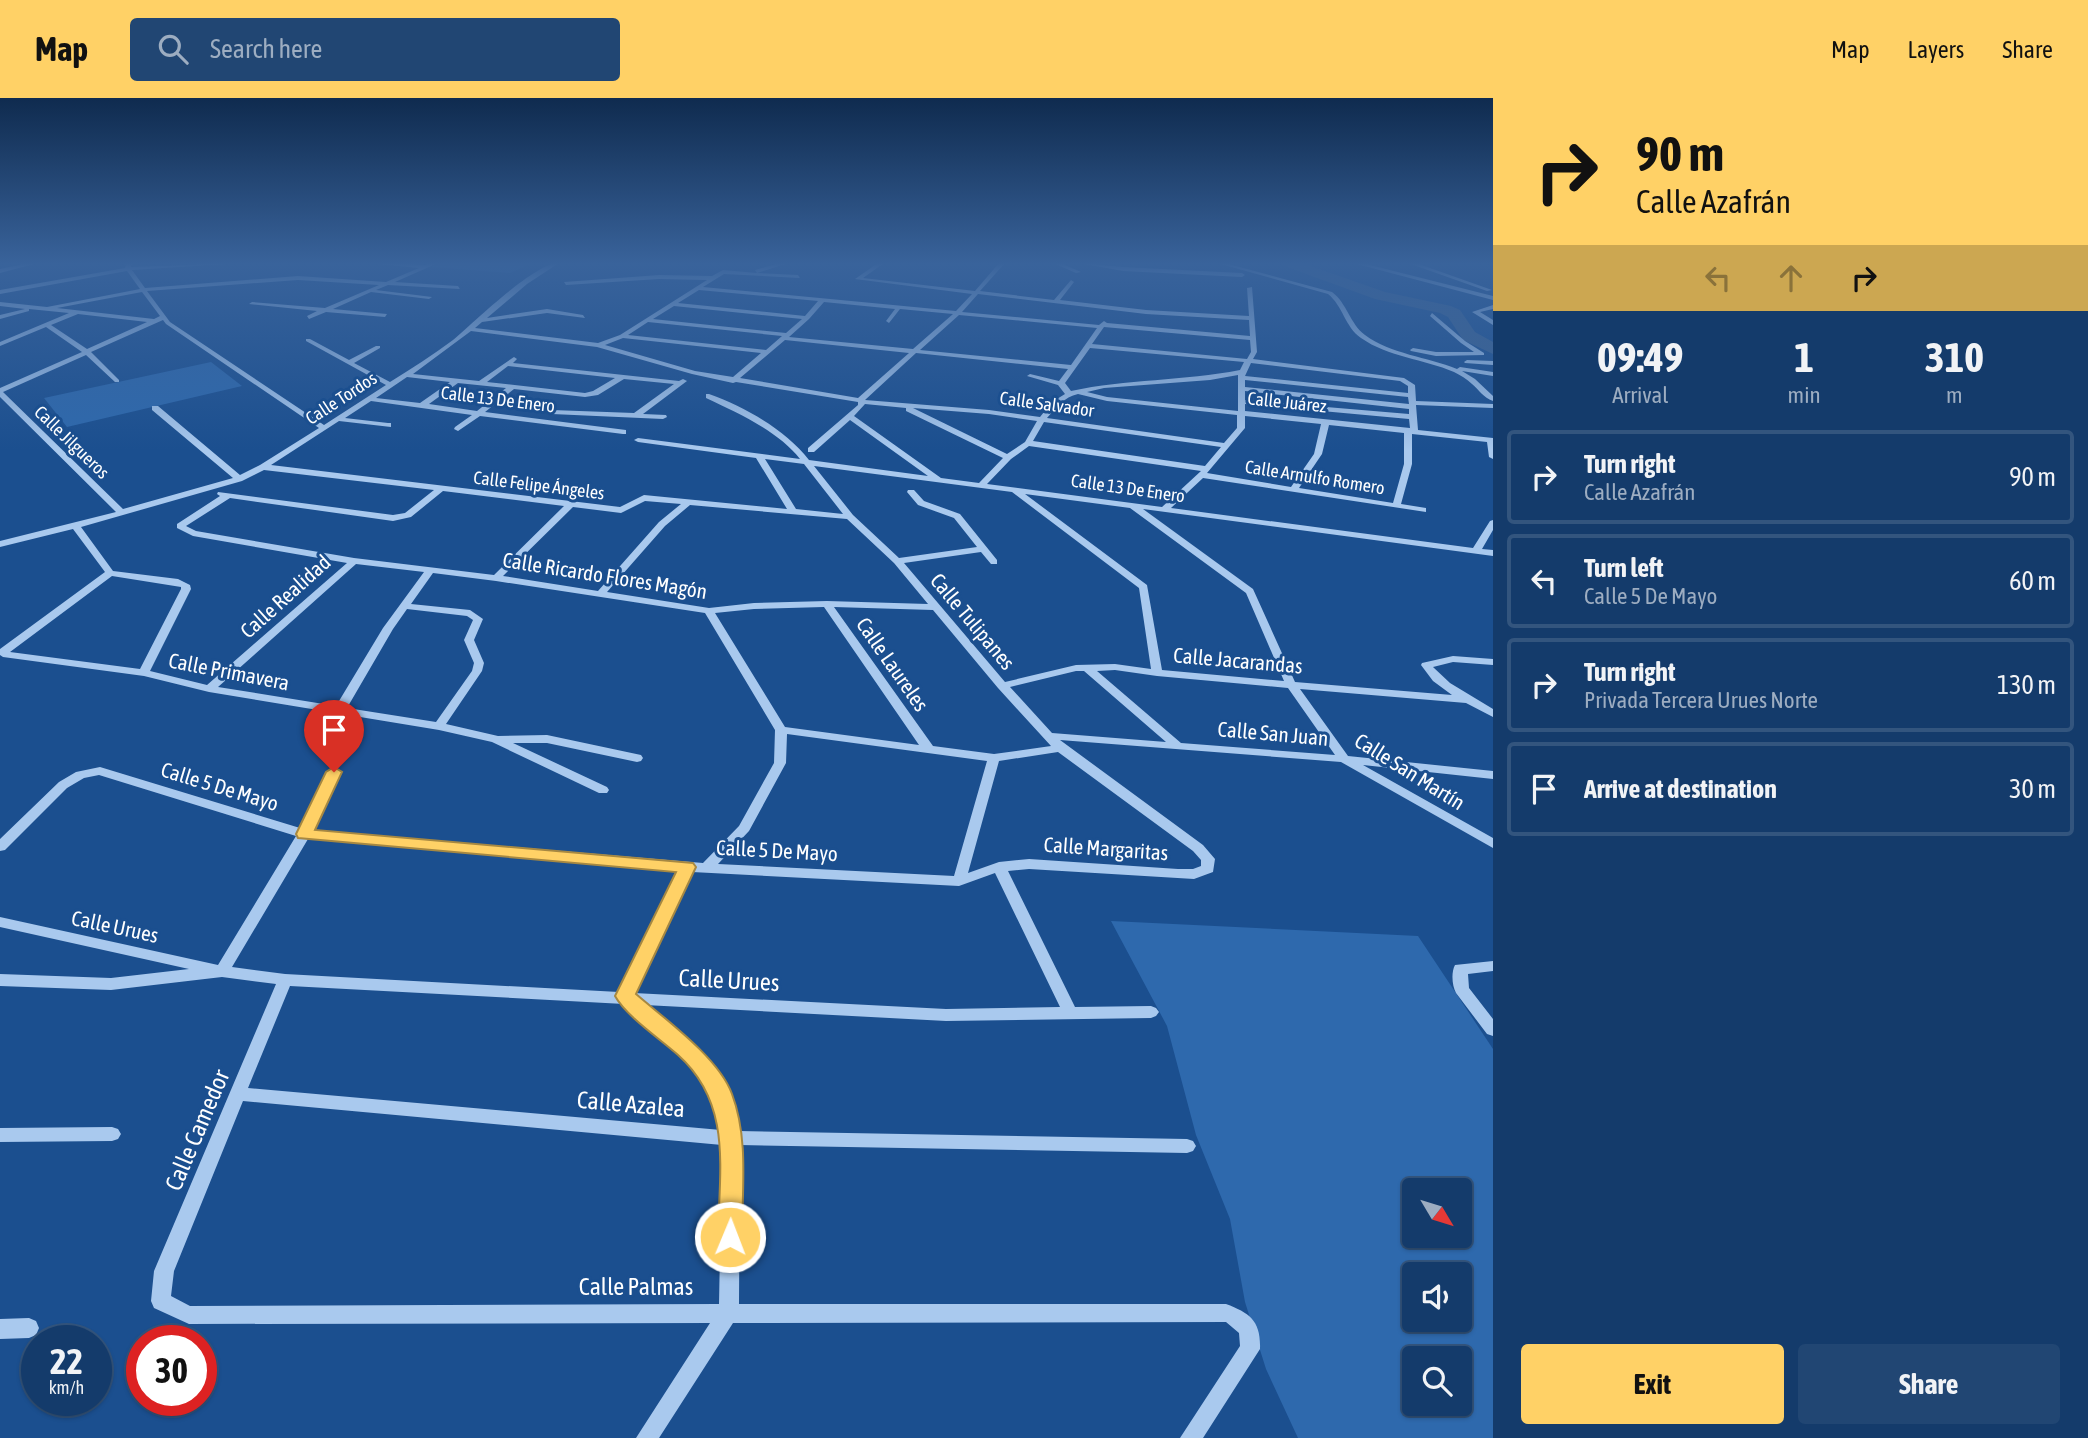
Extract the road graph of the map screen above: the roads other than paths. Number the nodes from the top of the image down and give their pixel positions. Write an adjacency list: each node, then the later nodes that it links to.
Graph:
1 (47, 325): 28 (street)
2 (46, 326): 23 (street)
3 (146, 326): 28 (street)
4 (174, 326): 79 (street)
5 (471, 326): 16 (street, Calle Tordos)
6 (638, 326): 18 (street)
7 (692, 326): 19 (street)
8 (799, 326): 19 (street)
9 (944, 326): 27 (street)
10 (1028, 326): 17 (street)
11 (1097, 326): 12 (street)
12 (1102, 326): 20 (street); 25 (street)
13 (1252, 326): 20 (street)
14 (1354, 326): 22 (street)
15 (1444, 326): 22 (street)
16 (467, 329): 24 (street, Calle Salvador); 39 (street, Calle Tordos)
17 (1024, 330)
18 (622, 336): 24 (street); 29 (street)
19 (786, 337): 27 (street); 29 (street)
20 (1253, 338): 32 (street)
21 (308, 340): 33 (street)
22 (1370, 340): 31 (street)
23 (0, 344)
24 (598, 345): 38 (street, Calle Salvador)
25 (1089, 346): 32 (street); 36 (street)
26 (378, 347): 33 (street)
27 (915, 350): 36 (street); 60 (street)
28 (87, 352): 44 (street); 53 (street)
29 (767, 352): 46 (street)
30 (517, 356): 35 (street)
31 (1411, 356): 34 (street); 37 (street)
32 (1250, 360): 41 (street); 62 (street)
33 (349, 363): 50 (street)
34 (1493, 363)
35 (507, 364): 43 (street); 47 (street)
36 (1072, 367): 49 (street)
37 (1442, 367): 40 (street); 59 (street)
38 (694, 373): 46 (street, Calle Salvador); 48 (street)
39 (405, 374): 45 (street); 50 (street, Calle Tordos)
40 (1493, 374)
41 (1243, 375): 52 (street); 54 (street); 62 (street)
42 (1030, 376): 49 (street)
43 (622, 377): 48 (street); 55 (street)
44 (117, 380)
45 (458, 380): 47 (street); 63 (street)
46 (733, 381): 60 (street, Calle Salvador)
47 (481, 383): 51 (street)
48 (680, 383): 70 (street)
49 (1062, 384): 56 (street)
50 (390, 385): 58 (street, Calle Tordos)
51 (514, 386): 55 (street); 67 (street)
52 (1243, 389): 61 (street); 62 (street)
53 (0, 392): 109 (street, Calle Jilgueros)
54 (1078, 392): 56 (street); 69 (street, Calle Juárez)
55 (571, 394): 68 (street)
56 (1069, 394): 75 (street)
57 (709, 396): 87 (street, Calle Tulipanes)
58 (370, 399): 63 (street, Calle 13 De Enero); 74 (street, Calle Tordos)
59 (1493, 399)
60 (861, 401): 64 (street, Calle Salvador); 72 (street)
61 (1242, 402): 69 (street); 73 (street)
62 (1412, 402): 65 (street); 73 (street)
63 (423, 405): 67 (street, Calle 13 De Enero)
64 (903, 406): 75 (street, Calle Salvador); 89 (street)
65 (1493, 406)
66 (155, 408): 93 (street)
67 (482, 411): 76 (street, Calle 13 De Enero); 80 (street)
68 (552, 412): 70 (street); 76 (street)
69 (1242, 413): 77 (street, Calle Juárez); 86 (street)
70 (635, 416): 71 (street)
71 (663, 417)
72 (850, 417): 87 (street); 94 (street)
73 (1413, 417): 81 (street)
74 (338, 419): 78 (street); 79 (street, Calle Tordos)
75 (1042, 419): 85 (street); 86 (street, Calle Salvador)
76 (542, 420): 82 (street, Calle 13 De Enero)
77 (1326, 422): 81 (street, Calle Juárez); 99 (street)
78 (388, 425)
79 (324, 428): 91 (street, Calle Tordos)
80 (458, 429)
81 (1411, 431): 84 (street, Calle Juárez); 105 (street)
82 (623, 432)
83 (638, 440): 88 (street, Calle 13 De Enero)
84 (1492, 440): 90 (street)
85 (1028, 443): 89 (street); 92 (street, Calle Arnulfo Romero)
86 (1227, 446): 92 (street)
87 (808, 455): 88 (street, Calle 13 De Enero); 94 (street, Calle 13 De Enero); 110 (street, Calle Tulipanes)
88 (759, 456): 107 (street)
89 (1008, 457): 95 (street)
90 (1493, 457)
91 (263, 467): 93 (street, Calle Tordos); 96 (street, Calle Felipe Ángeles)
92 (1204, 472): 99 (street, Calle Arnulfo Romero); 106 (street)
93 (239, 479): 98 (street, Calle Tordos)
94 (940, 480): 95 (street, Calle 13 De Enero)
95 (981, 485): 97 (street, Calle 13 De Enero)
96 (441, 489): 101 (street, Calle Tordos); 104 (street, Calle Felipe Ángeles)
97 (1013, 489): 103 (street, Calle 13 De Enero); 132 (street)
98 (200, 490): 101 (street, Calle Tordos); 109 (street, Calle Tordos)
99 (1293, 490): 105 (street, Calle Arnulfo Romero)
100 (911, 492): 114 (street)
101 (227, 496): 117 (street, Calle Ricardo Flores Magón)
102 (687, 502): 104 (street, Calle Felipe Ángeles); 107 (street, Calle Felipe Ángeles); 123 (street)
103 (1130, 504): 106 (street, Calle 13 De Enero); 133 (street, Calle San Martín)
104 (571, 505): 122 (street)
105 (1396, 506): 108 (street, Calle Arnulfo Romero)
106 (1165, 509): 115 (street, Calle 13 De Enero)
107 (792, 510): 110 (street, Calle Felipe Ángeles)
108 (1423, 510)
109 (122, 513): 112 (street, Calle Tordos)
110 (850, 517): 118 (street, Calle Tulipanes)
111 (1493, 523): 115 (street)
112 (75, 526): 113 (street, Calle Tordos); 121 (street)
113 (0, 544)
114 (981, 549): 118 (street); 119 (street)
115 (1476, 551): 116 (street, Calle 13 De Enero)
116 (1493, 553)
117 (354, 561): 120 (street, Calle Ricardo Flores Magón); 135 (street, Calle Realidad)
118 (897, 561): 126 (street, Calle Tulipanes)
119 (994, 562)
120 (431, 569): 122 (street, Calle Ricardo Flores Magón); 125 (street)
121 (110, 573): 131 (street); 131 (street, Calle Primavera)
122 (496, 578): 123 (street, Calle Ricardo Flores Magón)
123 (600, 594): 127 (street, Calle Ricardo Flores Magón)
124 (827, 604): 126 (street, Calle Ricardo Flores Magón); 127 (street, Calle Ricardo Flores Magón); 144 (street, Calle Laureles)
125 (404, 606): 137 (street); 139 (street)
126 (935, 607): 134 (street, Calle Tulipanes)
127 (709, 611): 140 (street)
128 (1493, 662): 129 (street)
129 (1426, 665): 136 (street)
130 (1088, 669): 132 (street, Calle Jacarandas); 134 (street, Calle Jacarandas); 143 (street)
131 (144, 673): 135 (street, Calle Primavera)
132 (1157, 673): 133 (street, Calle Jacarandas)
133 (1291, 684): 136 (street, Calle Jacarandas); 148 (street, Calle San Martín)
134 (1002, 686): 141 (street, Calle Tulipanes)
135 (209, 689): 137 (street, Calle Primavera)
136 (1472, 700): 138 (street)
137 (339, 711): 139 (street, Calle Primavera)
138 (1493, 714)
139 (439, 726): 142 (street, Calle Primavera)
140 (781, 730): 144 (street); 156 (street)
141 (1048, 736): 143 (street, Calle San Juan); 145 (street, Calle Tulipanes)
142 (496, 739): 146 (street); 151 (street, Calle Primavera)
143 (1176, 744): 148 (street, Calle San Juan)
144 (928, 747): 147 (street)
145 (1060, 748): 147 (street); 158 (street, Calle Tulipanes)
146 (637, 758)
147 (993, 758): 159 (street)
148 (1344, 759): 150 (street, Calle San Juan); 153 (street, Calle San Martín)
149 (334, 772): 152 (street)
150 (1493, 775)
151 (603, 790)
152 (304, 834): 154 (street, Calle 5 De Mayo); 155 (street, Calle 5 De Mayo); 163 (street)
153 (1493, 844)
154 (0, 846)
155 (687, 867): 156 (street, Calle 5 De Mayo); 166 (street)
156 (707, 867): 159 (street, Calle 5 De Mayo)
157 (999, 867): 158 (street, Calle Margaritas); 159 (street, Calle 5 De Mayo); 167 (street)
158 (1208, 869)
159 (959, 881)
160 (0, 922): 163 (street, Calle Urues)
161 (1493, 966): 162 (street)
162 (1461, 969): 169 (street)
163 (222, 971): 164 (street, Calle Urues); 165 (street, Calle Urues)
164 (285, 980): 166 (street, Calle Urues); 170 (street, Calle Camedor)
165 (0, 981)
166 (625, 996): 167 (street, Calle Urues); 173 (street)
167 (1070, 1012): 168 (street, Calle Urues)
168 (1151, 1012)
169 (1493, 1030)
170 (239, 1094): 173 (street, Calle Azalea); 175 (street, Calle Camedor)
171 (113, 1134): 172 (street)
172 (0, 1135)
173 (731, 1138): 174 (street, Calle Azalea); 176 (street)
174 (1187, 1146)
175 (161, 1301): 176 (street, Calle Palmas)
176 (729, 1312): 179 (street); 180 (street, Calle Palmas)
177 (21, 1328): 178 (street)
178 (0, 1329)
179 (647, 1438)
180 (1191, 1438)

